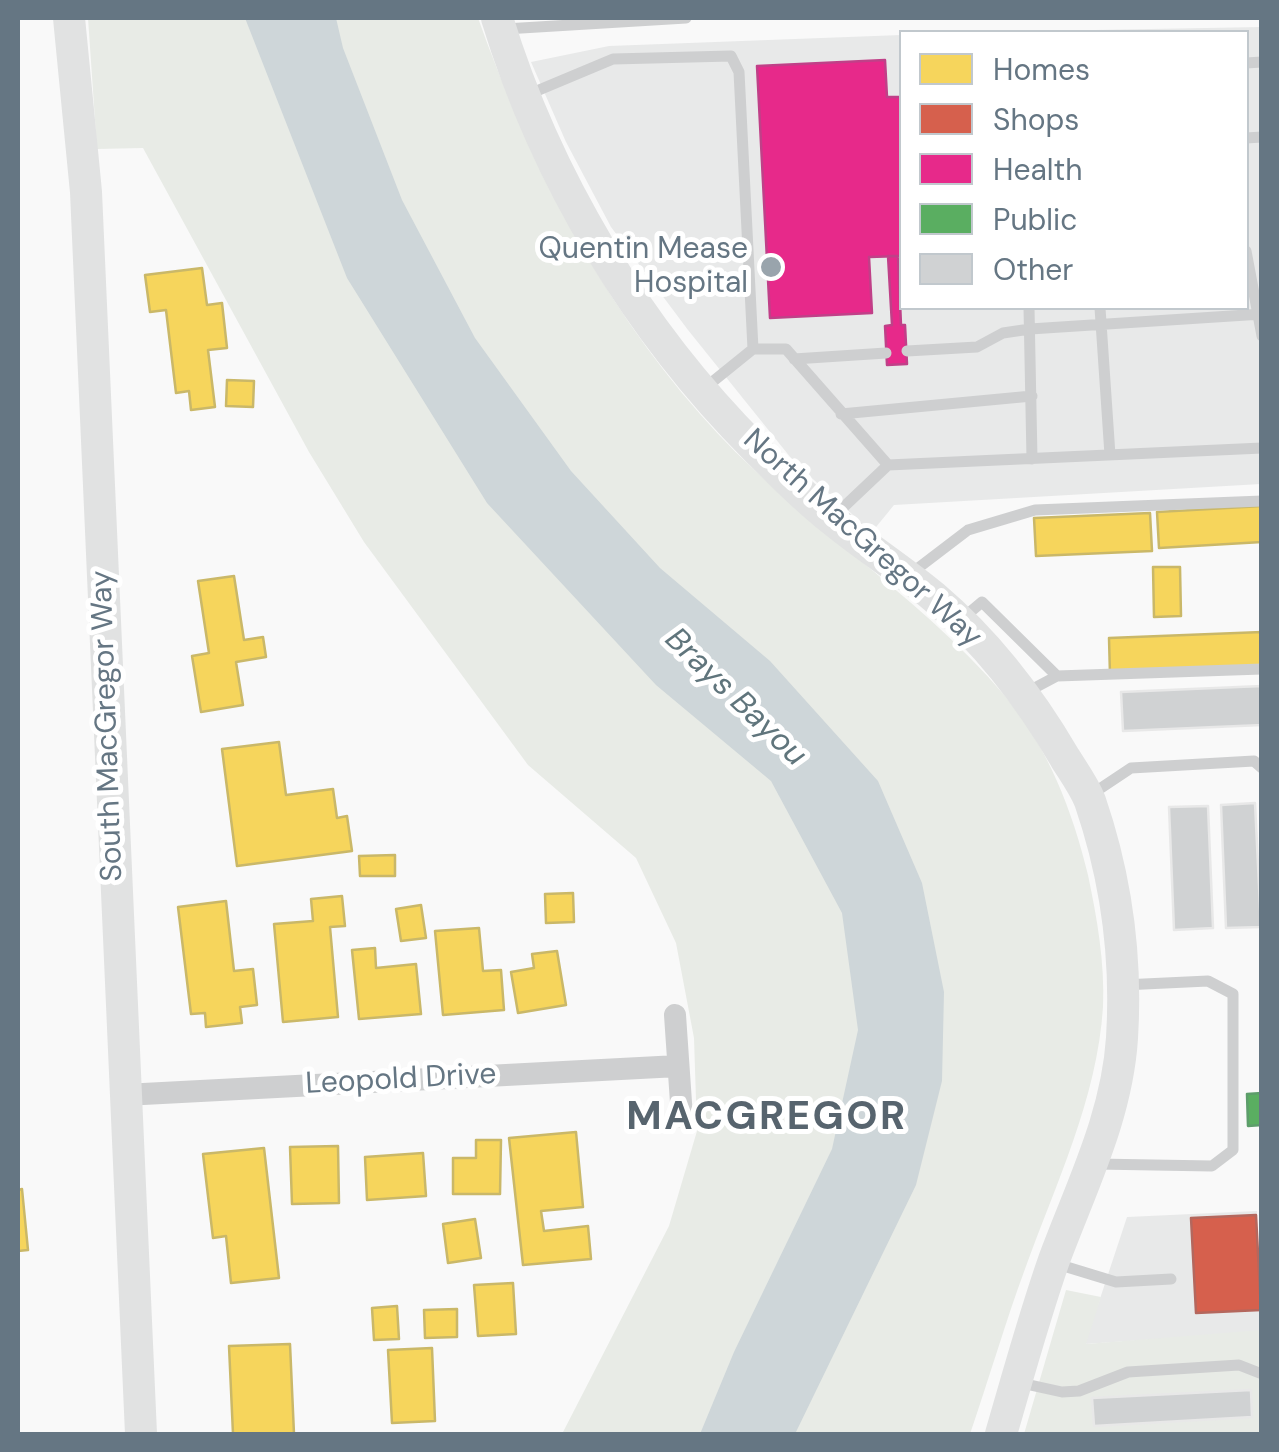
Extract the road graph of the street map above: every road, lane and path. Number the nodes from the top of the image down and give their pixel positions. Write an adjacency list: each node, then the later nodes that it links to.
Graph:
1 (69, 18): 36 (main road, South MacGregor Way)
2 (686, 18): 3 (lane)
3 (499, 23): 4 (main road, North MacGregor Way)
4 (526, 95): 13 (lane); 17 (main road, North MacGregor Way)
5 (1249, 266): 9 (lane)
6 (1029, 310): 11 (lane)
7 (1100, 310): 10 (lane)
8 (1177, 314): 9 (lane); 10 (lane)
9 (1259, 314): 12 (lane)
10 (1101, 324): 11 (lane); 21 (lane)
11 (1030, 329): 14 (lane); 18 (lane)
12 (1262, 336)
13 (753, 349): 16 (lane); 17 (lane)
14 (907, 351)
15 (886, 353): 16 (lane)
16 (794, 359): 19 (lane)
17 (703, 390): 25 (main road, North MacGregor Way)
18 (1032, 396): 19 (lane); 22 (lane)
19 (841, 414): 23 (lane)
20 (1262, 448): 21 (lane)
21 (1110, 455): 22 (lane)
22 (1032, 459): 23 (lane)
23 (888, 465): 25 (lane)
24 (1262, 501): 26 (lane)
25 (831, 519): 26 (main road, North MacGregor Way)
26 (907, 577): 27 (main road, North MacGregor Way)
27 (959, 622): 29 (lane); 30 (main road, North MacGregor Way)
28 (1262, 670): 29 (lane)
29 (1058, 676): 30 (lane)
30 (1024, 693): 32 (main road, North MacGregor Way)
31 (1262, 768): 32 (lane)
32 (1088, 796): 33 (main road, North MacGregor Way)
33 (1122, 986): 38 (main road, North MacGregor Way); 38 (lane)
34 (675, 1014): 35 (street)
35 (678, 1066): 36 (street, Leopold Drive); 37 (street)
36 (124, 1094): 43 (main road, South MacGregor Way)
37 (682, 1117)
38 (1092, 1164): 39 (main road, North MacGregor Way)
39 (1053, 1263): 40 (lane); 42 (main road, North MacGregor Way)
40 (1172, 1279)
41 (1262, 1374): 42 (lane)
42 (1016, 1382): 44 (main road, North MacGregor Way)
43 (140, 1434)
44 (1001, 1434)

